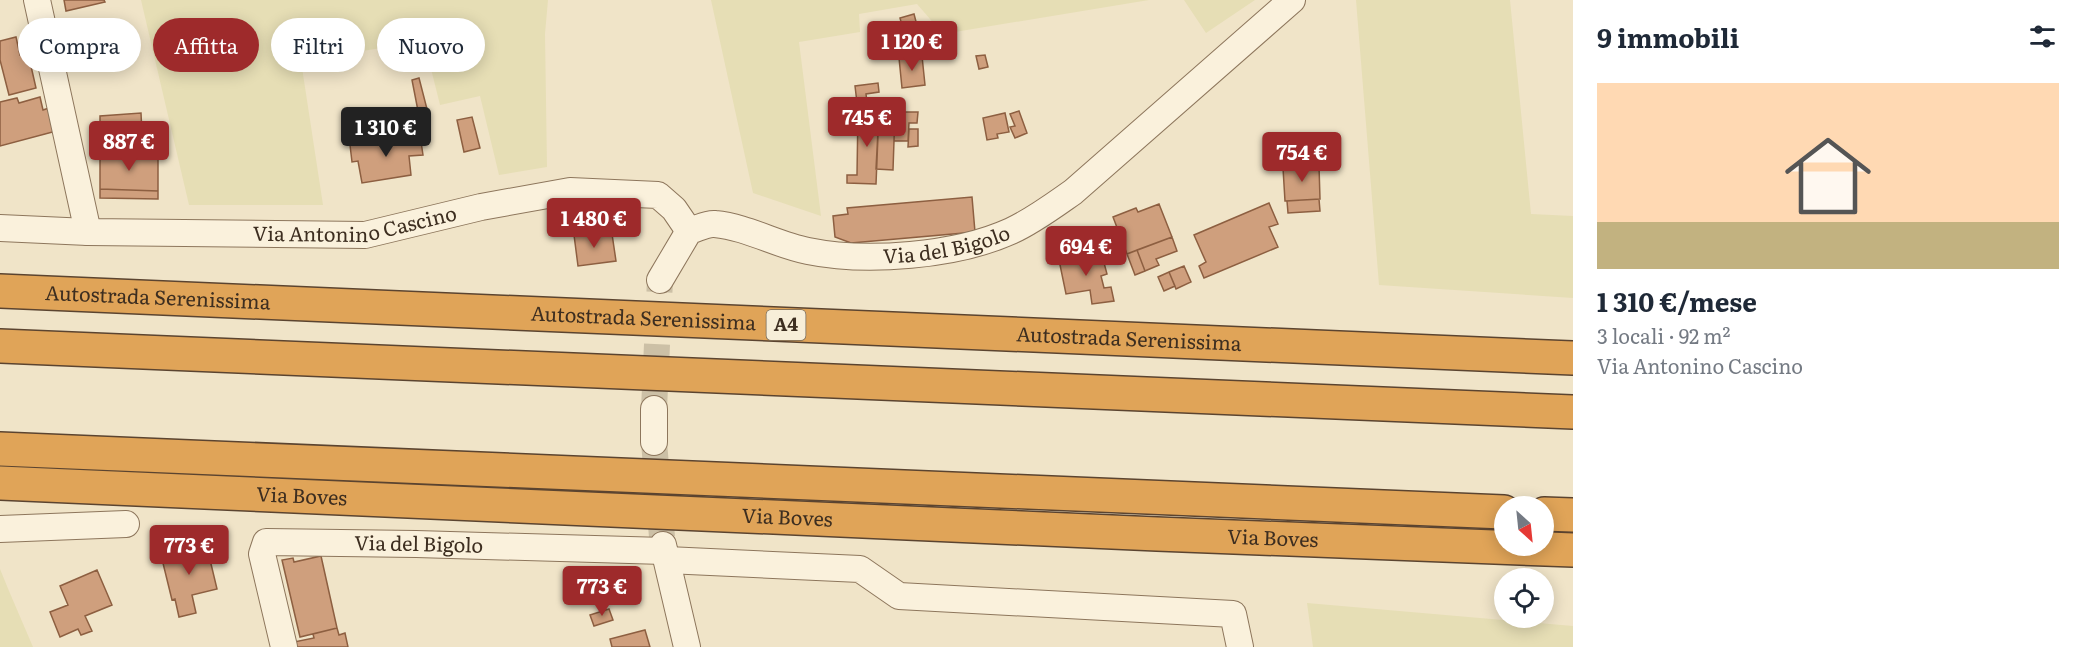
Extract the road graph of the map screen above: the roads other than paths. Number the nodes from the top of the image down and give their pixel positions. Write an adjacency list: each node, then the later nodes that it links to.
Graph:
1 (38, 0): 5 (street)
2 (1292, 0): 4 (street, Via del Bigolo)
3 (0, 228): 5 (street, Via Antonino Cascino)
4 (689, 231): 5 (street, Via Antonino Cascino); 6 (street)
5 (88, 232)
6 (660, 280)
7 (0, 291): 9 (highway, Autostrada Serenissima / A4)
8 (0, 346): 11 (highway)
9 (1573, 358)
10 (654, 409): 12 (street)
11 (1573, 412)
12 (654, 442)
13 (0, 449): 15 (highway, Via Boves)
14 (0, 483): 21 (highway, Via Boves)
15 (1494, 512)
16 (1554, 514): 17 (highway)
17 (1573, 515)
18 (126, 524): 19 (street)
19 (0, 529)
20 (664, 549): 22 (street, Via del Bigolo); 23 (street); 24 (street)
21 (1573, 550)
22 (284, 647)
23 (687, 647)
24 (1240, 647)

